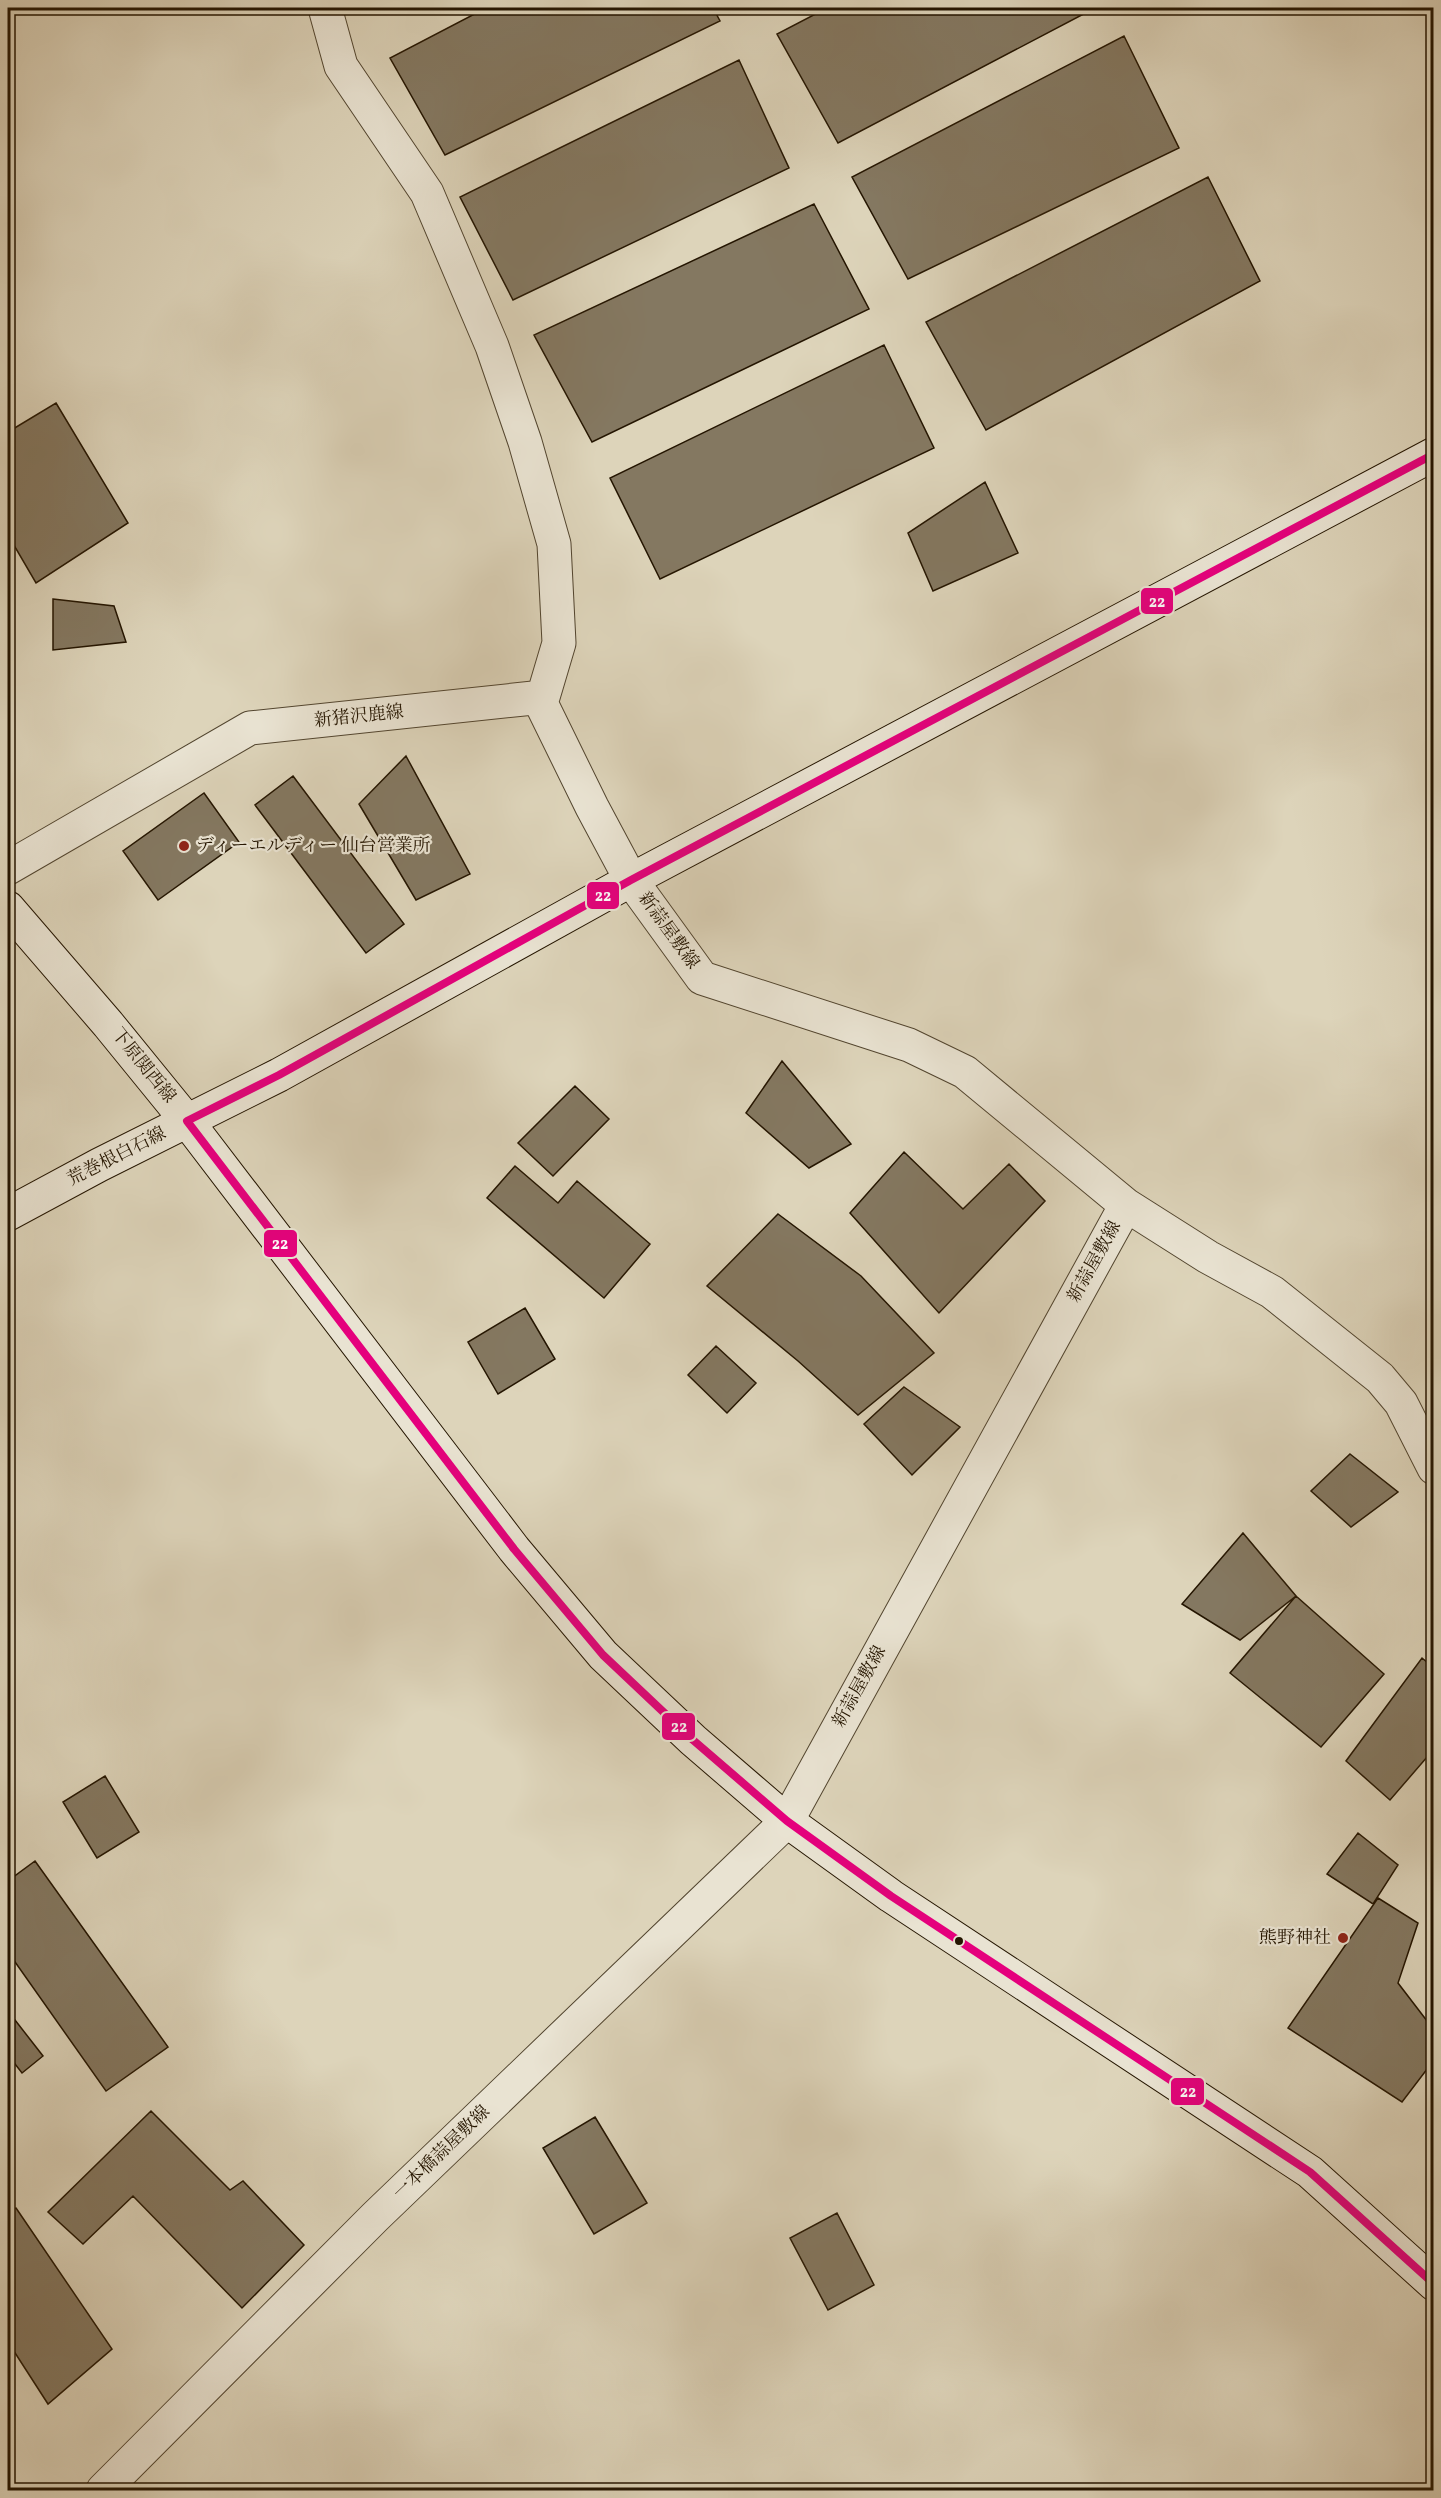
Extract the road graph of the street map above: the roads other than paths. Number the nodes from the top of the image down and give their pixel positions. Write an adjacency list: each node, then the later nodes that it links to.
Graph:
1 (325, 8): 3 (street)
2 (1434, 454): 5 (street, 荒巻根白石線)
3 (543, 697): 4 (street, 新猪沢鹿線); 5 (street)
4 (8, 868)
5 (631, 880): 7 (street, 荒巻根白石線); 8 (street, 新蒜屋敷線)
6 (8, 908): 7 (street, 下原関西線)
7 (187, 1121): 9 (street, 荒巻根白石線); 11 (street, 下原関西線)
8 (1126, 1205): 10 (street); 11 (street, 新蒜屋敷線)
9 (8, 1214)
10 (1434, 1468)
11 (787, 1821): 12 (street, 下原関西線); 13 (street, 一本橋蒜屋敷線)
12 (1434, 2284)
13 (103, 2490)

